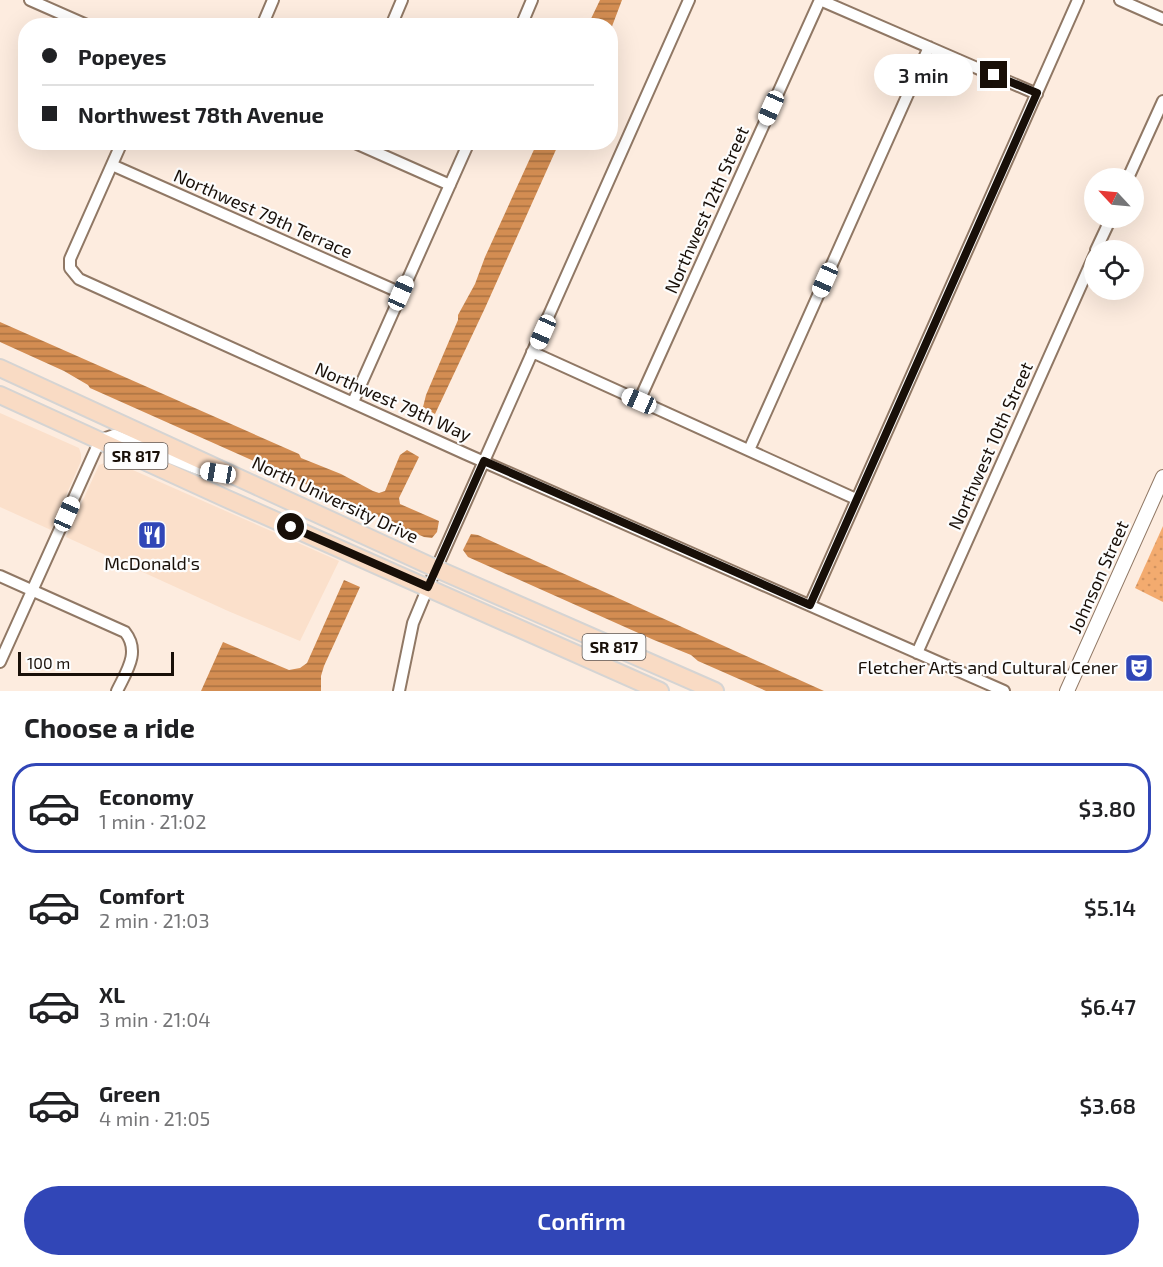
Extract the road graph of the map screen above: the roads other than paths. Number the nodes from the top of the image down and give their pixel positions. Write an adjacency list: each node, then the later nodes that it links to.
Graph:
1 (30, 0): 9 (street)
2 (273, 0): 10 (street)
3 (402, 0): 11 (street)
4 (532, 0): 12 (street)
5 (689, 0): 25 (street)
6 (820, 0): 14 (street); 28 (street, Northwest 12th Street)
7 (1078, 0): 15 (street)
8 (1120, 0): 13 (street)
9 (71, 18)
10 (265, 18)
11 (394, 18)
12 (524, 18)
13 (1163, 19)
14 (929, 47): 15 (street); 31 (street)
15 (1037, 93): 35 (street)
16 (1163, 101): 21 (street)
17 (119, 150): 20 (street)
18 (371, 150): 22 (street)
19 (465, 150): 22 (street)
20 (112, 165): 24 (street, Northwest 79th Terrace); 29 (street, Northwest 79th Way)
21 (1133, 168)
22 (450, 185): 24 (street)
23 (1084, 279): 41 (street, Northwest 10th Street)
24 (401, 293): 29 (street)
25 (532, 352): 28 (street); 32 (street)
26 (0, 368): 33 (main road, North University Drive / SR 817)
27 (0, 395): 30 (main road, North University Drive / SR 817)
28 (639, 401): 31 (street)
29 (353, 402): 32 (street, Northwest 79th Way)
30 (100, 440): 33 (street, North University Drive); 38 (main road, North University Drive / SR 817); 39 (street)
31 (749, 450): 35 (street)
32 (484, 461): 36 (street); 40 (street, Northwest 79th Way)
33 (235, 476): 36 (main road, North University Drive / SR 817)
34 (1163, 477): 48 (street, Johnson Street)
35 (856, 499): 40 (street)
36 (437, 568): 38 (street); 46 (main road, North University Drive / SR 817)
37 (0, 576): 39 (street)
38 (428, 587): 44 (street); 45 (main road, North University Drive / SR 817)
39 (32, 590): 42 (street); 43 (street)
40 (810, 605): 41 (street, Northwest 79th Way)
41 (917, 653): 47 (street, Northwest 79th Way)
42 (0, 662)
43 (117, 691)
44 (399, 691)
45 (660, 691)
46 (715, 691)
47 (1004, 691)
48 (1067, 691)

